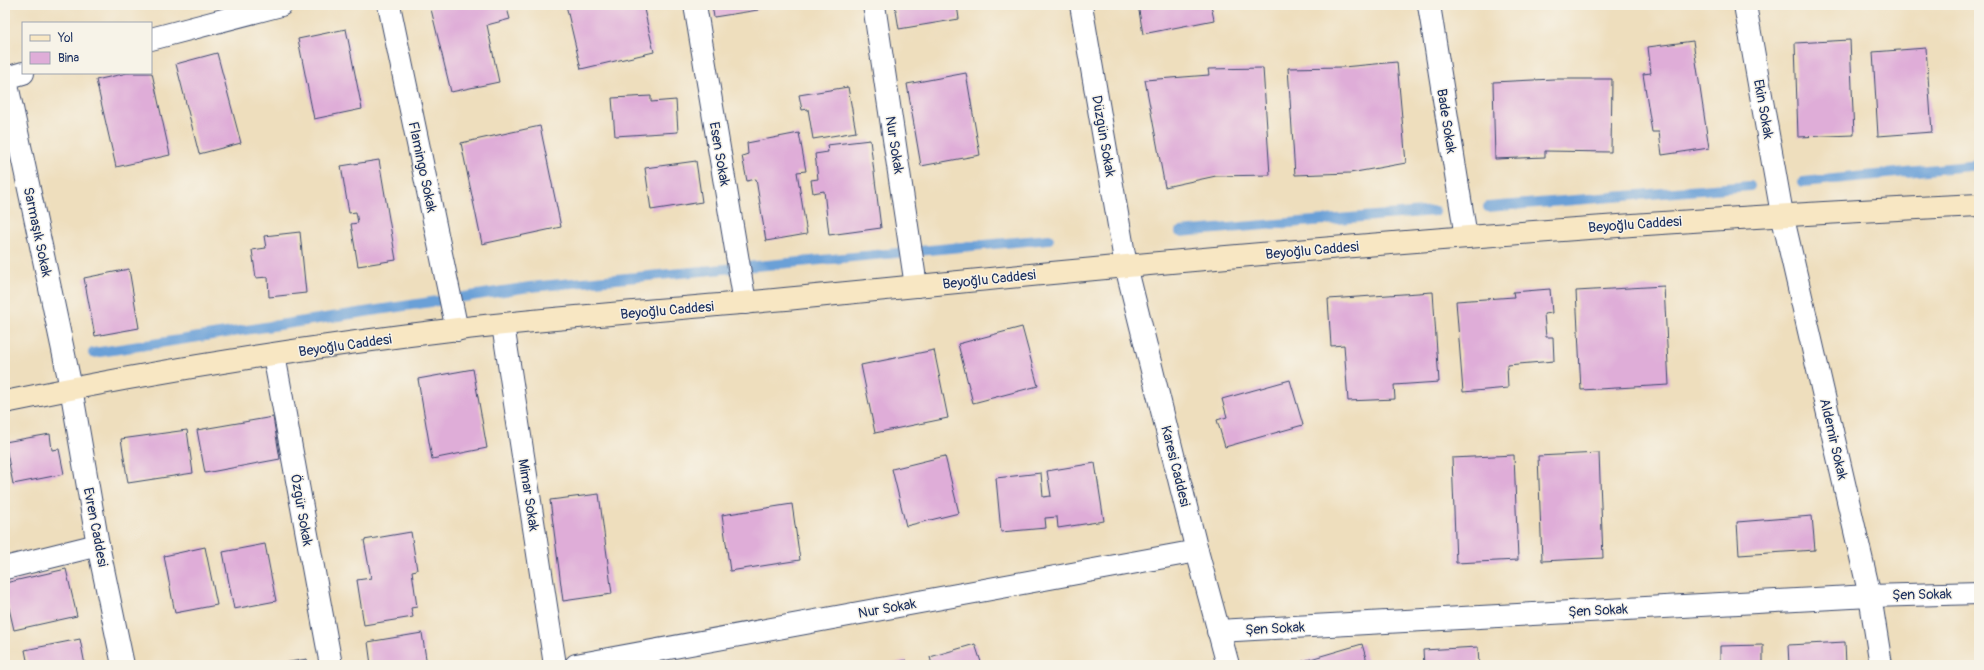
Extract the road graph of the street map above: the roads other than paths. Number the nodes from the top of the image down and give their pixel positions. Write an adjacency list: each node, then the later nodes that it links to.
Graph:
1 (281, 5): 8 (street)
2 (389, 5): 17 (street, Flamingo Sokak)
3 (695, 5): 16 (street, Esen Sokak)
4 (874, 5): 15 (street, Nur Sokak)
5 (1081, 5): 14 (street, Düzgün Sokak)
6 (1429, 5): 13 (street, Bade Sokak)
7 (1745, 5): 12 (street, Ekin Sokak)
8 (152, 39)
9 (22, 73): 10 (street)
10 (5, 76): 20 (street, Sarmaşık Sokak)
11 (1979, 205): 12 (main road, Beyoğlu Caddesi)
12 (1782, 214): 13 (main road, Beyoğlu Caddesi); 26 (street, Aldemir Sokak)
13 (1466, 236): 14 (main road, Beyoğlu Caddesi)
14 (1126, 266): 15 (main road, Beyoğlu Caddesi); 23 (street, Karesi Caddesi)
15 (915, 277): 16 (main road, Beyoğlu Caddesi)
16 (744, 293): 18 (main road, Beyoğlu Caddesi)
17 (455, 322): 18 (main road, Beyoğlu Caddesi); 19 (main road, Beyoğlu Caddesi)
18 (503, 325): 30 (street, Mimar Sokak)
19 (274, 355): 20 (main road, Beyoğlu Caddesi); 29 (street, Özgür Sokak)
20 (71, 388): 21 (main road, Beyoğlu Caddesi); 22 (street, Evren Caddesi)
21 (5, 402)
22 (98, 545): 24 (street); 28 (street, Evren Caddesi)
23 (1197, 551): 27 (street, Karesi Caddesi); 31 (street, Nur Sokak)
24 (5, 568)
25 (1979, 593): 26 (street, Şen Sokak)
26 (1870, 596): 27 (street, Şen Sokak); 33 (street, Aldemir Sokak)
27 (1218, 631): 32 (street, Karesi Caddesi)
28 (123, 665)
29 (331, 665)
30 (555, 665)
31 (576, 665)
32 (1228, 665)
33 (1881, 665)

